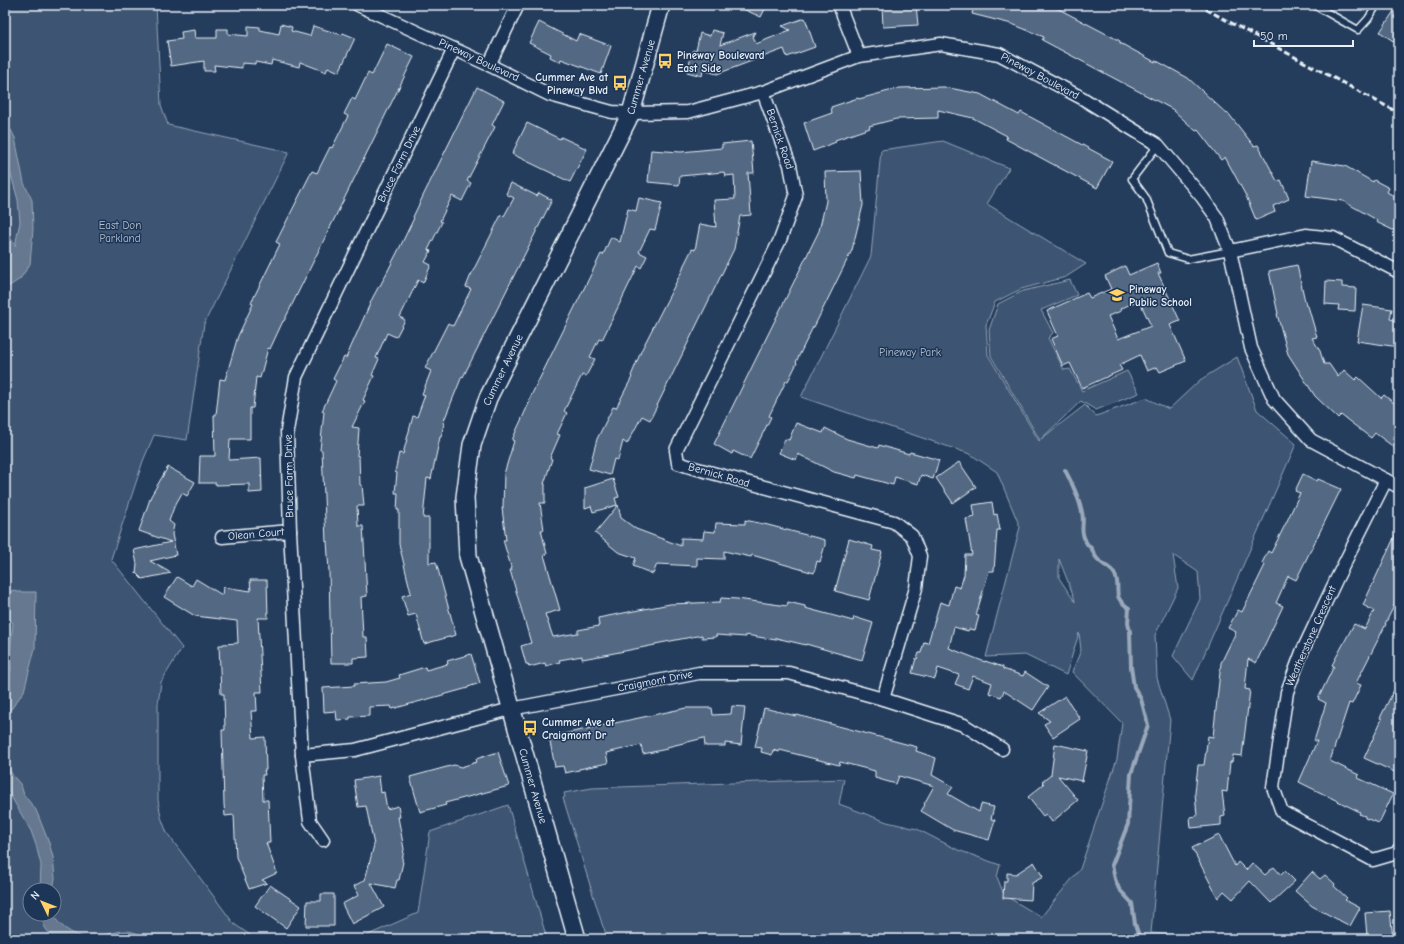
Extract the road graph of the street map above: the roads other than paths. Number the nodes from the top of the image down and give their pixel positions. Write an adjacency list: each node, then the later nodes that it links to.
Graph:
1 (358, 5): 7 (street, Pineway Boulevard)
2 (518, 5): 9 (street)
3 (662, 5): 11 (street, Cummer Avenue)
4 (839, 5): 8 (street)
5 (1314, 5): 6 (lane)
6 (1377, 5)
7 (454, 48): 9 (street, Pineway Boulevard); 17 (street, Bruce Farm Drive)
8 (859, 56): 10 (street, Pineway Boulevard); 12 (street, Pineway Boulevard)
9 (489, 64): 11 (street, Pineway Boulevard)
10 (763, 92): 11 (street, Pineway Boulevard); 19 (street, Bernick Road)
11 (631, 113): 20 (street, Cummer Avenue)
12 (1158, 145): 13 (street, Pineway Boulevard); 13 (lane)
13 (1230, 251): 14 (street); 15 (street, Pineway Boulevard)
14 (1399, 272)
15 (1386, 480): 16 (street, Pineway Boulevard); 24 (street, Weatherstone Crescent)
16 (1399, 487)
17 (290, 531): 18 (street, Olean Court); 22 (street, Bruce Farm Drive)
18 (222, 537)
19 (883, 699): 20 (street, Craigmont Drive); 21 (street, Craigmont Drive)
20 (511, 709): 22 (street, Craigmont Drive); 25 (street, Cummer Avenue)
21 (1002, 748)
22 (302, 755): 23 (street, Bruce Farm Drive)
23 (323, 840)
24 (1399, 848)
25 (577, 939)

